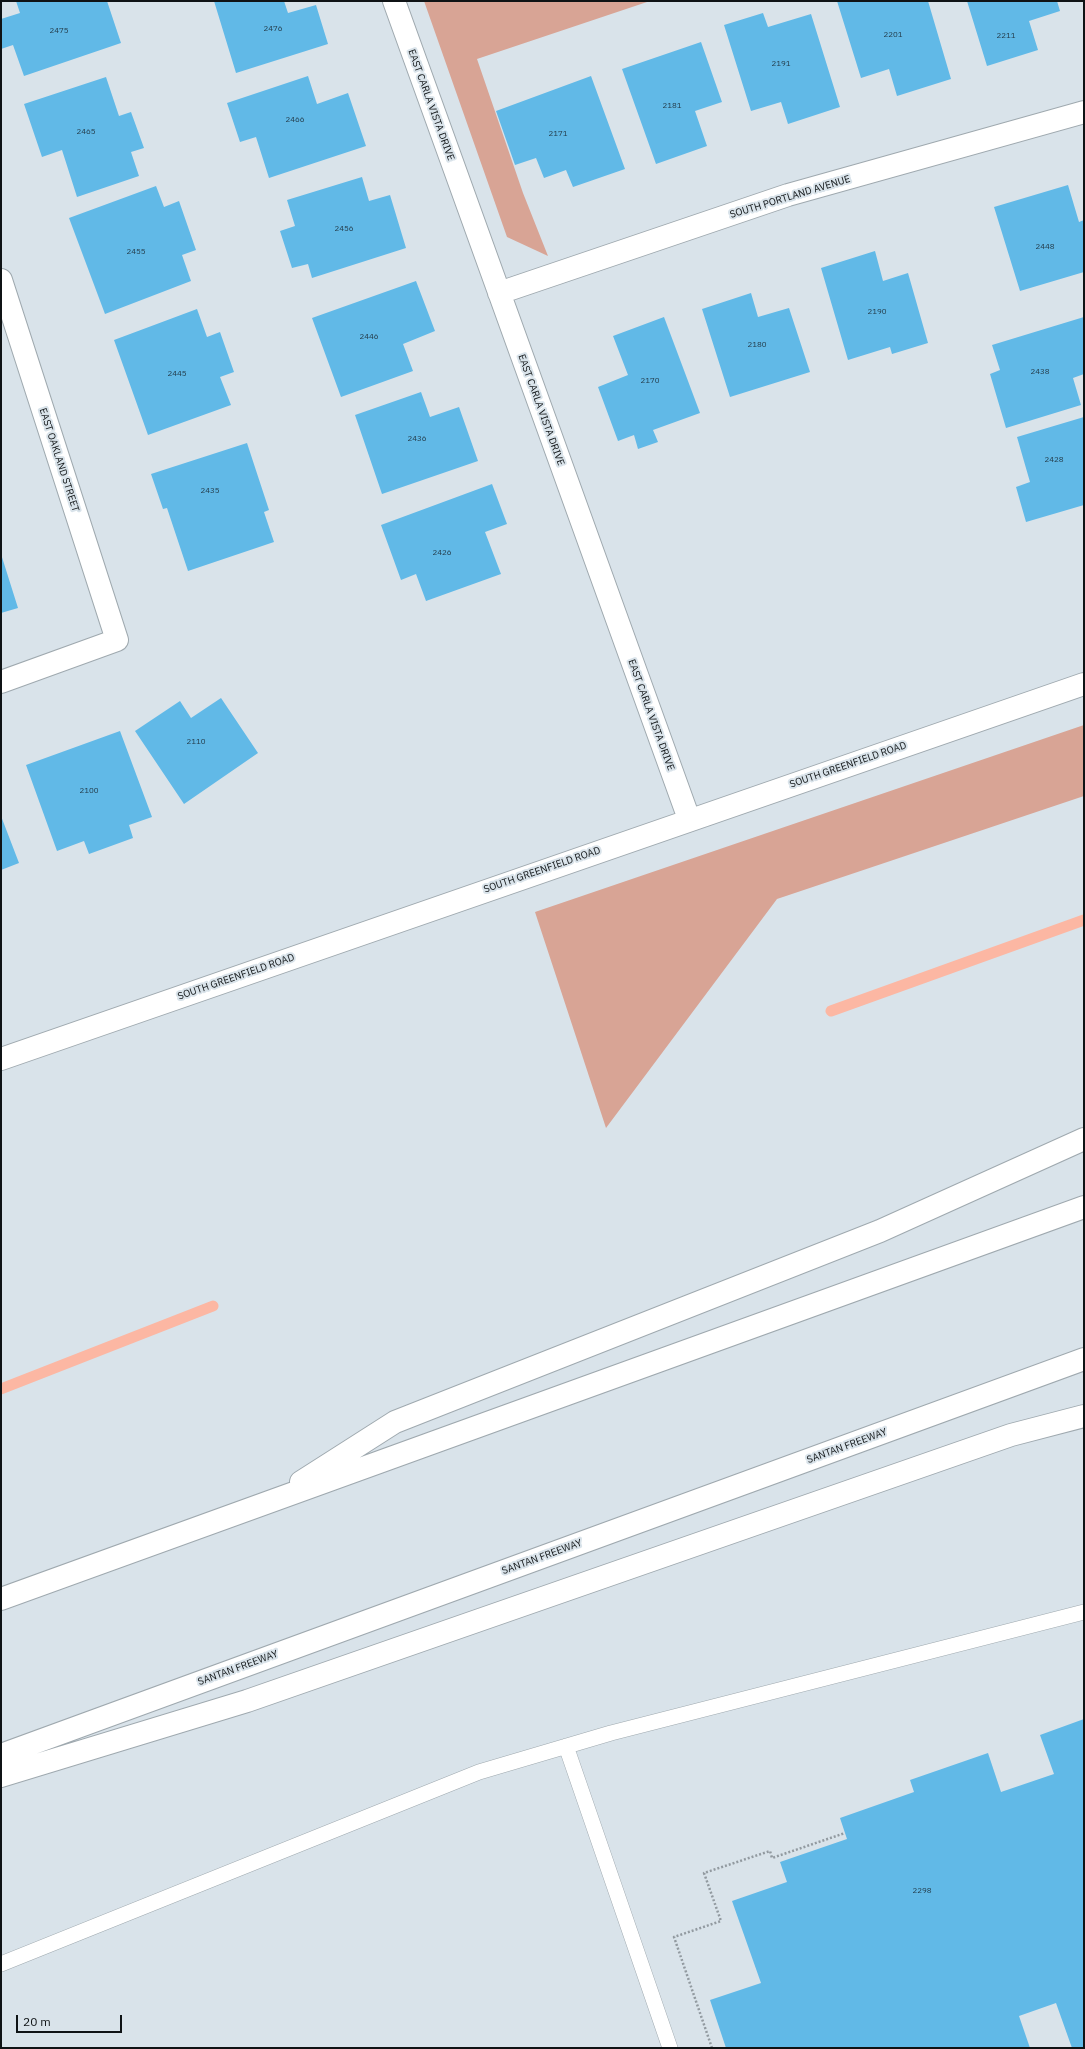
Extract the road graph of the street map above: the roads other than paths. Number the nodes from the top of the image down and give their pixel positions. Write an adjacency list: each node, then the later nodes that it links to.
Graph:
1 (394, 1): 4 (main road, EAST CARLA VISTA DRIVE)
2 (1084, 112): 4 (main road, SOUTH PORTLAND AVENUE)
3 (1, 280): 5 (main road, EAST OAKLAND STREET)
4 (499, 293): 7 (main road, EAST CARLA VISTA DRIVE)
5 (1, 682)
6 (1084, 684): 7 (main road, SOUTH GREENFIELD ROAD)
7 (689, 819): 8 (main road, SOUTH GREENFIELD ROAD)
8 (1, 1059)
9 (1084, 1139): 13 (main road)
10 (1084, 1207): 13 (main road)
11 (1084, 1359): 17 (main road, SANTAN FREEWAY)
12 (1084, 1416): 18 (main road)
13 (265, 1505): 14 (main road)
14 (1, 1599)
15 (1084, 1612): 16 (lane)
16 (566, 1746): 19 (lane); 20 (lane)
17 (1, 1755)
18 (1, 1776)
19 (1, 1964)
20 (670, 2048)

